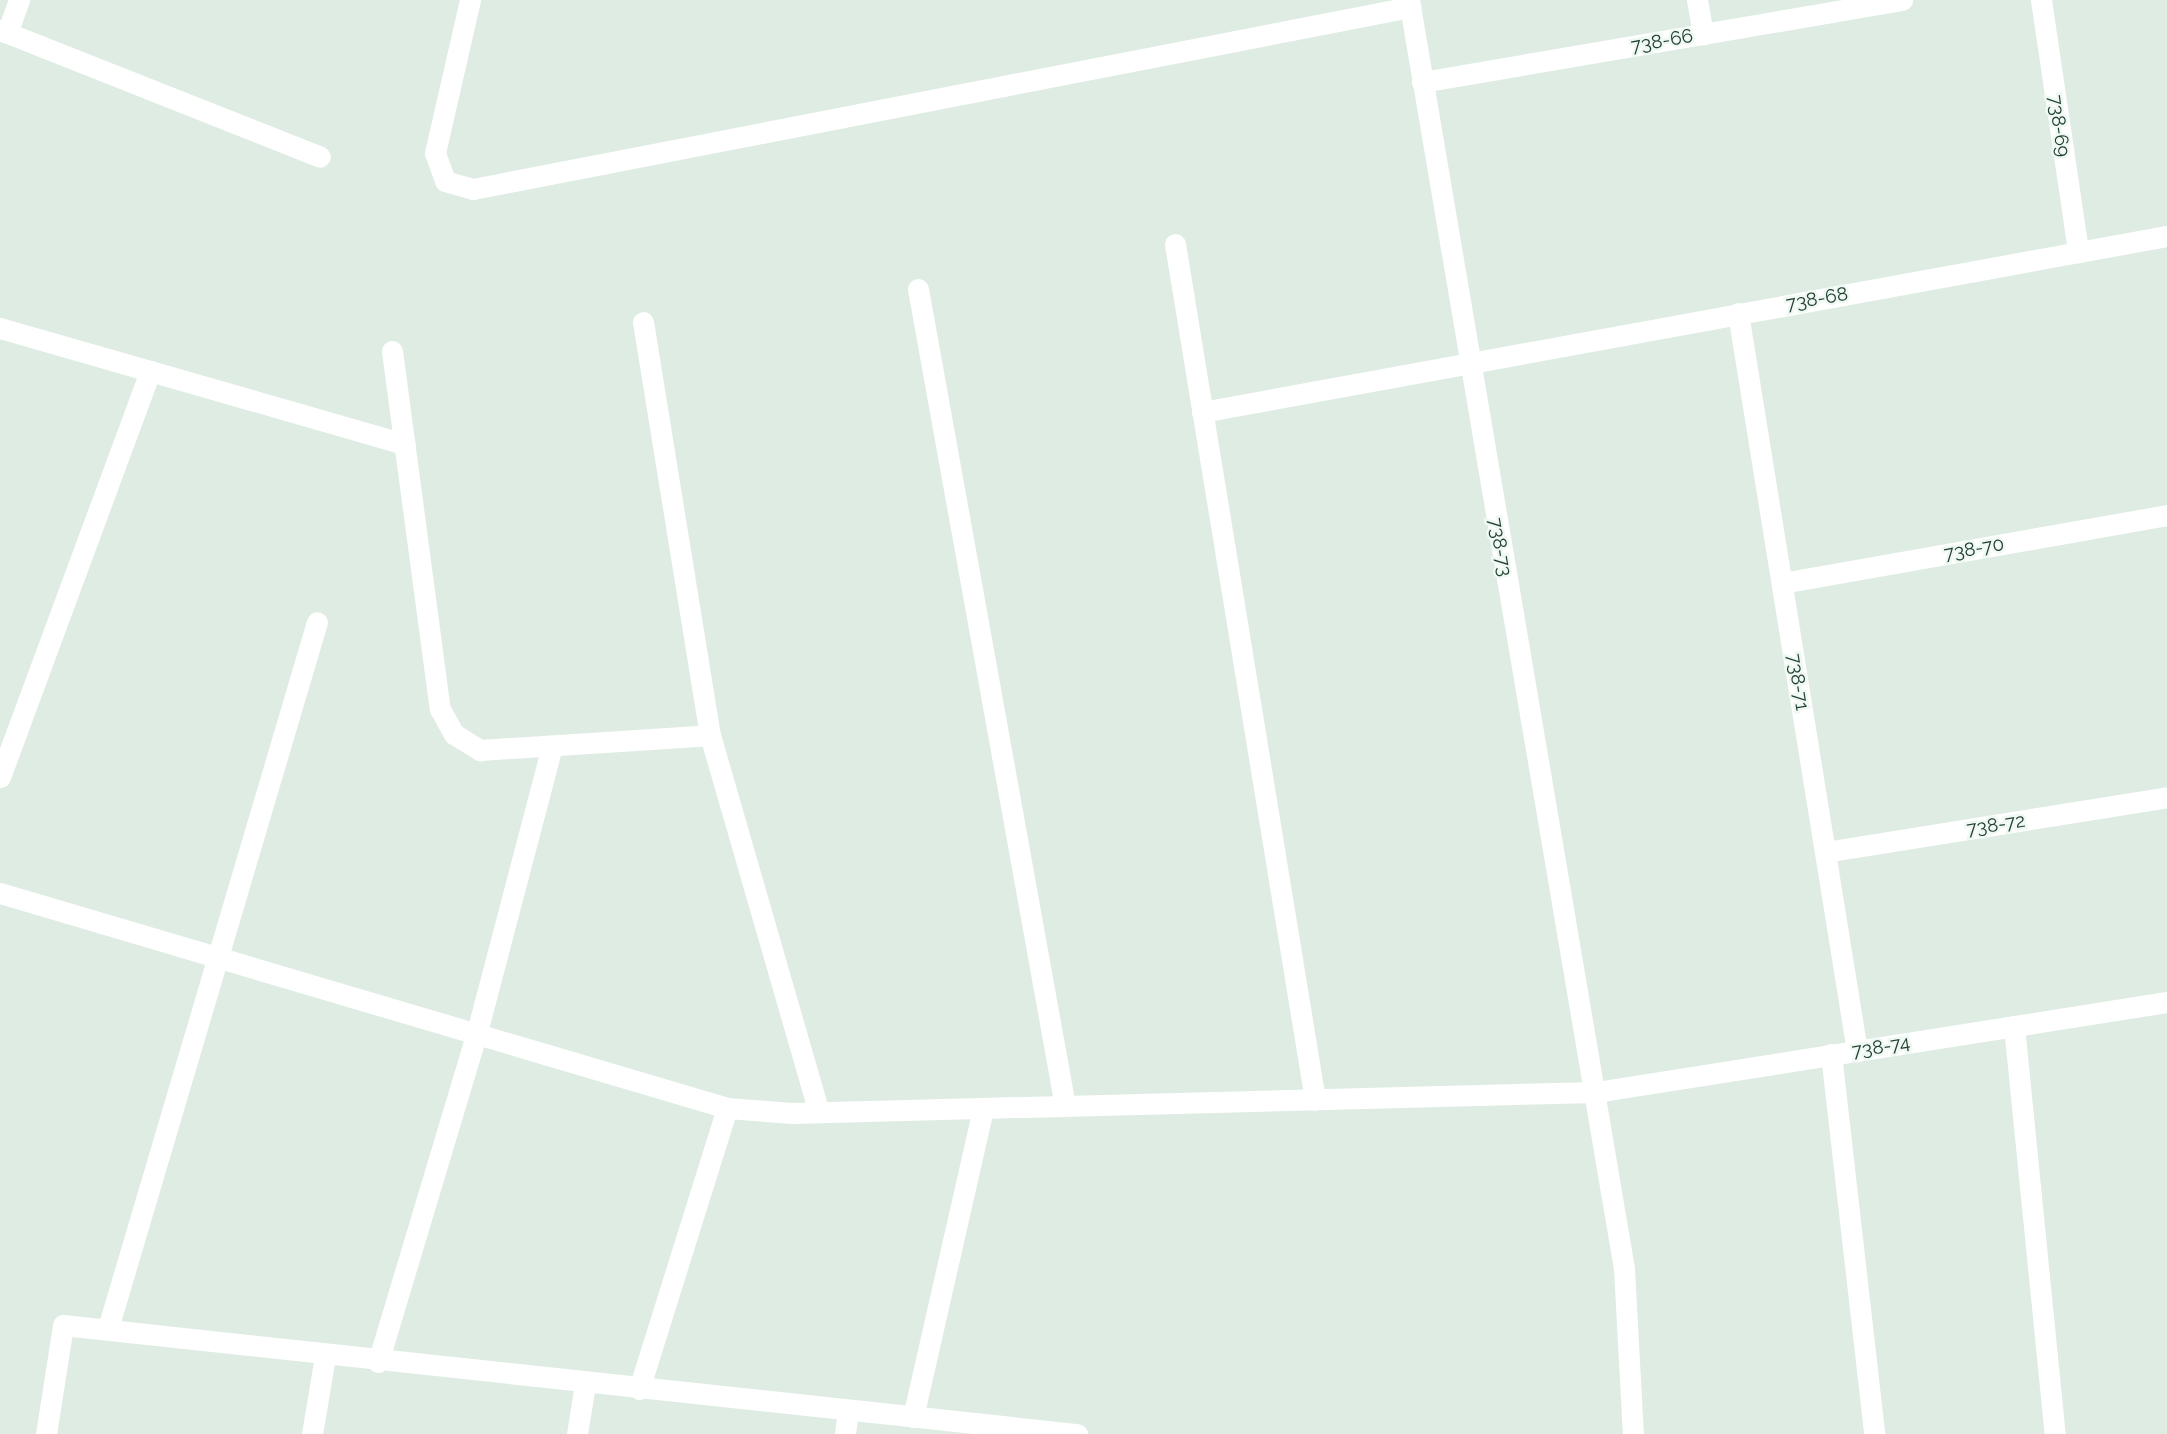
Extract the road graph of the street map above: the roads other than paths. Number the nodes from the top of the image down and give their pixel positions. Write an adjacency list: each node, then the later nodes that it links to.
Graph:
1 (19, 0): 7 (street)
2 (470, 0): 6 (street)
3 (1697, 0): 8 (street)
4 (1902, 0): 8 (street, 738-66)
5 (2041, 0): 13 (street, 738-69)
6 (1410, 3): 9 (street, 738-73)
7 (4, 32): 10 (street)
8 (1703, 34): 9 (street, 738-66)
9 (1422, 82): 19 (street, 738-73)
10 (320, 157)
11 (2167, 236): 13 (street, 738-68)
12 (1175, 244): 21 (street)
13 (2078, 252): 15 (street, 738-68)
14 (918, 289): 40 (street)
15 (1738, 313): 19 (street, 738-68); 24 (street, 738-71)
16 (643, 322): 26 (street)
17 (0, 328): 20 (street)
18 (392, 351): 22 (street)
19 (1468, 364): 21 (street, 738-68); 38 (street, 738-73)
20 (150, 371): 22 (street); 28 (street)
21 (1202, 412): 39 (street)
22 (405, 444): 27 (street)
23 (2167, 515): 24 (street, 738-70)
24 (1782, 583): 30 (street, 738-71)
25 (317, 622): 32 (street)
26 (710, 735): 27 (street); 43 (street)
27 (552, 746): 35 (street)
28 (0, 777)
29 (2167, 797): 30 (street, 738-72)
30 (1825, 852): 36 (street, 738-71)
31 (0, 893): 32 (street, 738-74)
32 (218, 955): 35 (street, 738-74); 44 (street)
33 (2167, 1002): 34 (street, 738-74)
34 (2014, 1026): 36 (street, 738-74); 58 (street)
35 (477, 1032): 41 (street, 738-74); 46 (street)
36 (1857, 1051): 37 (street, 738-74)
37 (1831, 1055): 38 (street, 738-74); 57 (street)
38 (1596, 1092): 39 (street, 738-74); 56 (street, 738-73)
39 (1315, 1100): 40 (street, 738-74)
40 (1065, 1106): 42 (street, 738-74)
41 (727, 1108): 43 (street, 738-74); 48 (street)
42 (983, 1108): 43 (street, 738-74); 50 (street)
43 (819, 1112)
44 (108, 1328): 45 (street); 51 (street)
45 (325, 1356): 46 (street); 52 (street)
46 (378, 1362): 47 (street)
47 (585, 1384): 48 (street); 53 (street)
48 (639, 1389): 49 (street)
49 (848, 1411): 50 (street); 54 (street)
50 (913, 1417): 55 (street)
51 (46, 1434)
52 (312, 1434)
53 (577, 1434)
54 (845, 1434)
55 (1077, 1434)
56 (1633, 1434)
57 (1874, 1434)
58 (2055, 1434)

